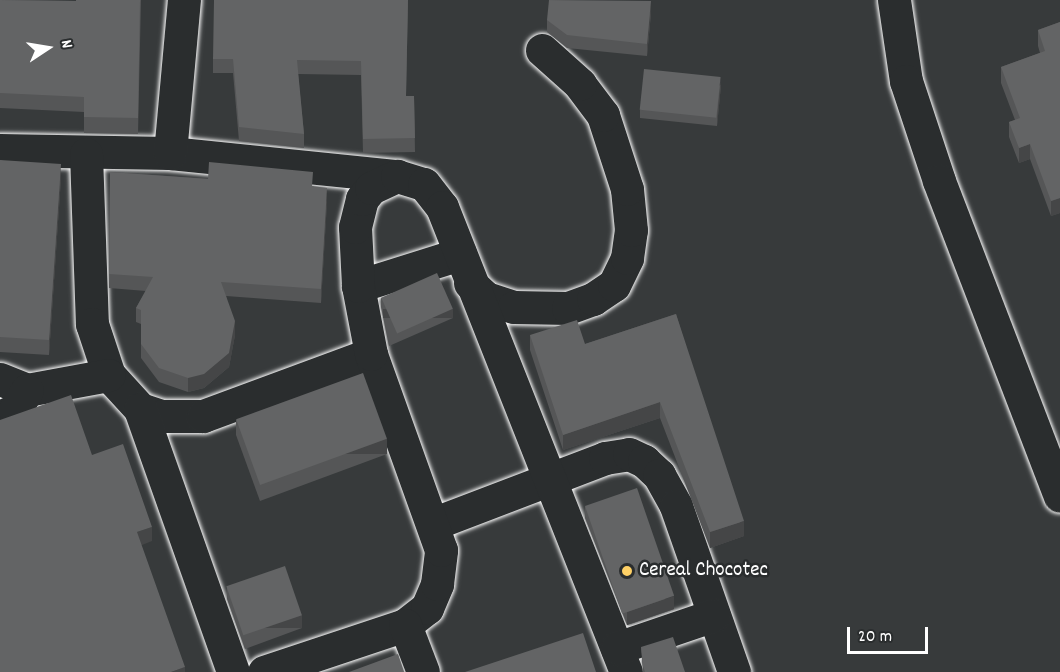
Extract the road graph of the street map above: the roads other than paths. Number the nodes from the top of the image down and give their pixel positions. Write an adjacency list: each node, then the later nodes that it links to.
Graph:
1 (184, 0): 5 (street)
2 (894, 0): 16 (street)
3 (542, 50): 8 (street)
4 (0, 150): 6 (street)
5 (170, 153): 6 (street); 7 (street)
6 (86, 154): 11 (street)
7 (397, 176): 8 (street); 9 (street)
8 (465, 269): 9 (street); 15 (street)
9 (358, 286): 10 (street)
10 (371, 354): 13 (street); 17 (street)
11 (109, 375): 12 (street); 13 (street)
12 (14, 385): 14 (street)
13 (140, 409): 21 (street)
14 (0, 417)
15 (552, 478): 17 (street); 18 (street); 20 (street)
16 (1060, 496)
17 (435, 523): 19 (street)
18 (714, 615): 20 (street); 24 (street)
19 (405, 625): 22 (street); 23 (street)
20 (622, 660)
21 (233, 672)
22 (264, 672)
23 (423, 672)
24 (734, 672)

